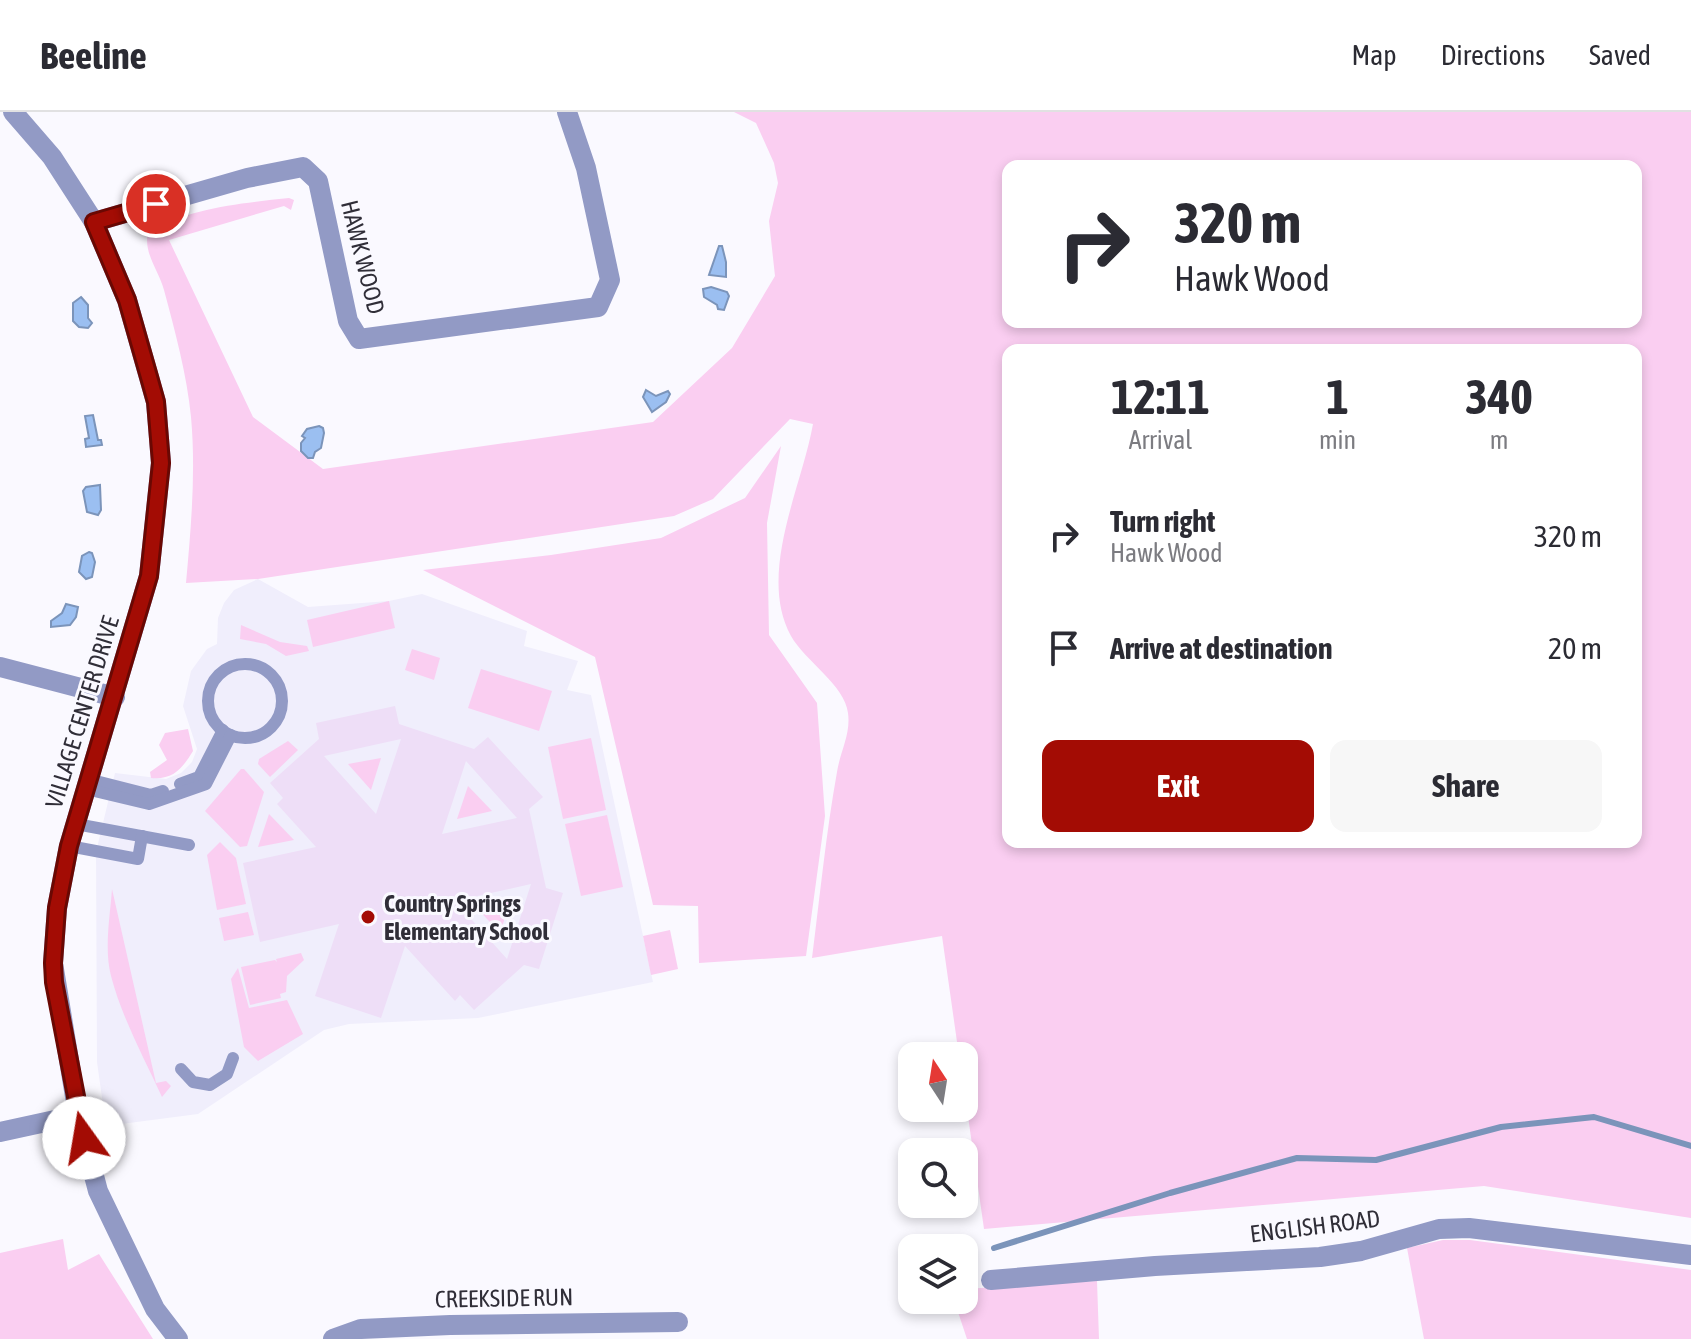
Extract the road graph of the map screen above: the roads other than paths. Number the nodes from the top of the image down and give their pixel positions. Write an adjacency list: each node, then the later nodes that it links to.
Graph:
1 (13, 112): 3 (street, VILLAGE CENTER DRIVE)
2 (567, 112): 3 (street, HAWK WOOD)
3 (94, 222): 5 (street, VILLAGE CENTER DRIVE)
4 (0, 667): 5 (street)
5 (115, 697): 7 (street, VILLAGE CENTER DRIVE)
6 (227, 732): 6 (lane); 7 (lane)
7 (87, 784): 8 (street, VILLAGE CENTER DRIVE)
8 (76, 824): 9 (lane); 11 (street, VILLAGE CENTER DRIVE)
9 (142, 836): 10 (lane); 11 (lane)
10 (189, 845)
11 (69, 846): 14 (street, VILLAGE CENTER DRIVE)
12 (233, 1058): 13 (lane)
13 (181, 1069)
14 (78, 1115): 15 (street); 20 (street, VILLAGE CENTER DRIVE)
15 (0, 1132)
16 (1691, 1255): 17 (street, ENGLISH ROAD)
17 (991, 1280)
18 (678, 1322): 19 (street, CREEKSIDE RUN)
19 (450, 1332): 21 (street, CREEKSIDE RUN)
20 (178, 1339)
21 (333, 1339)

